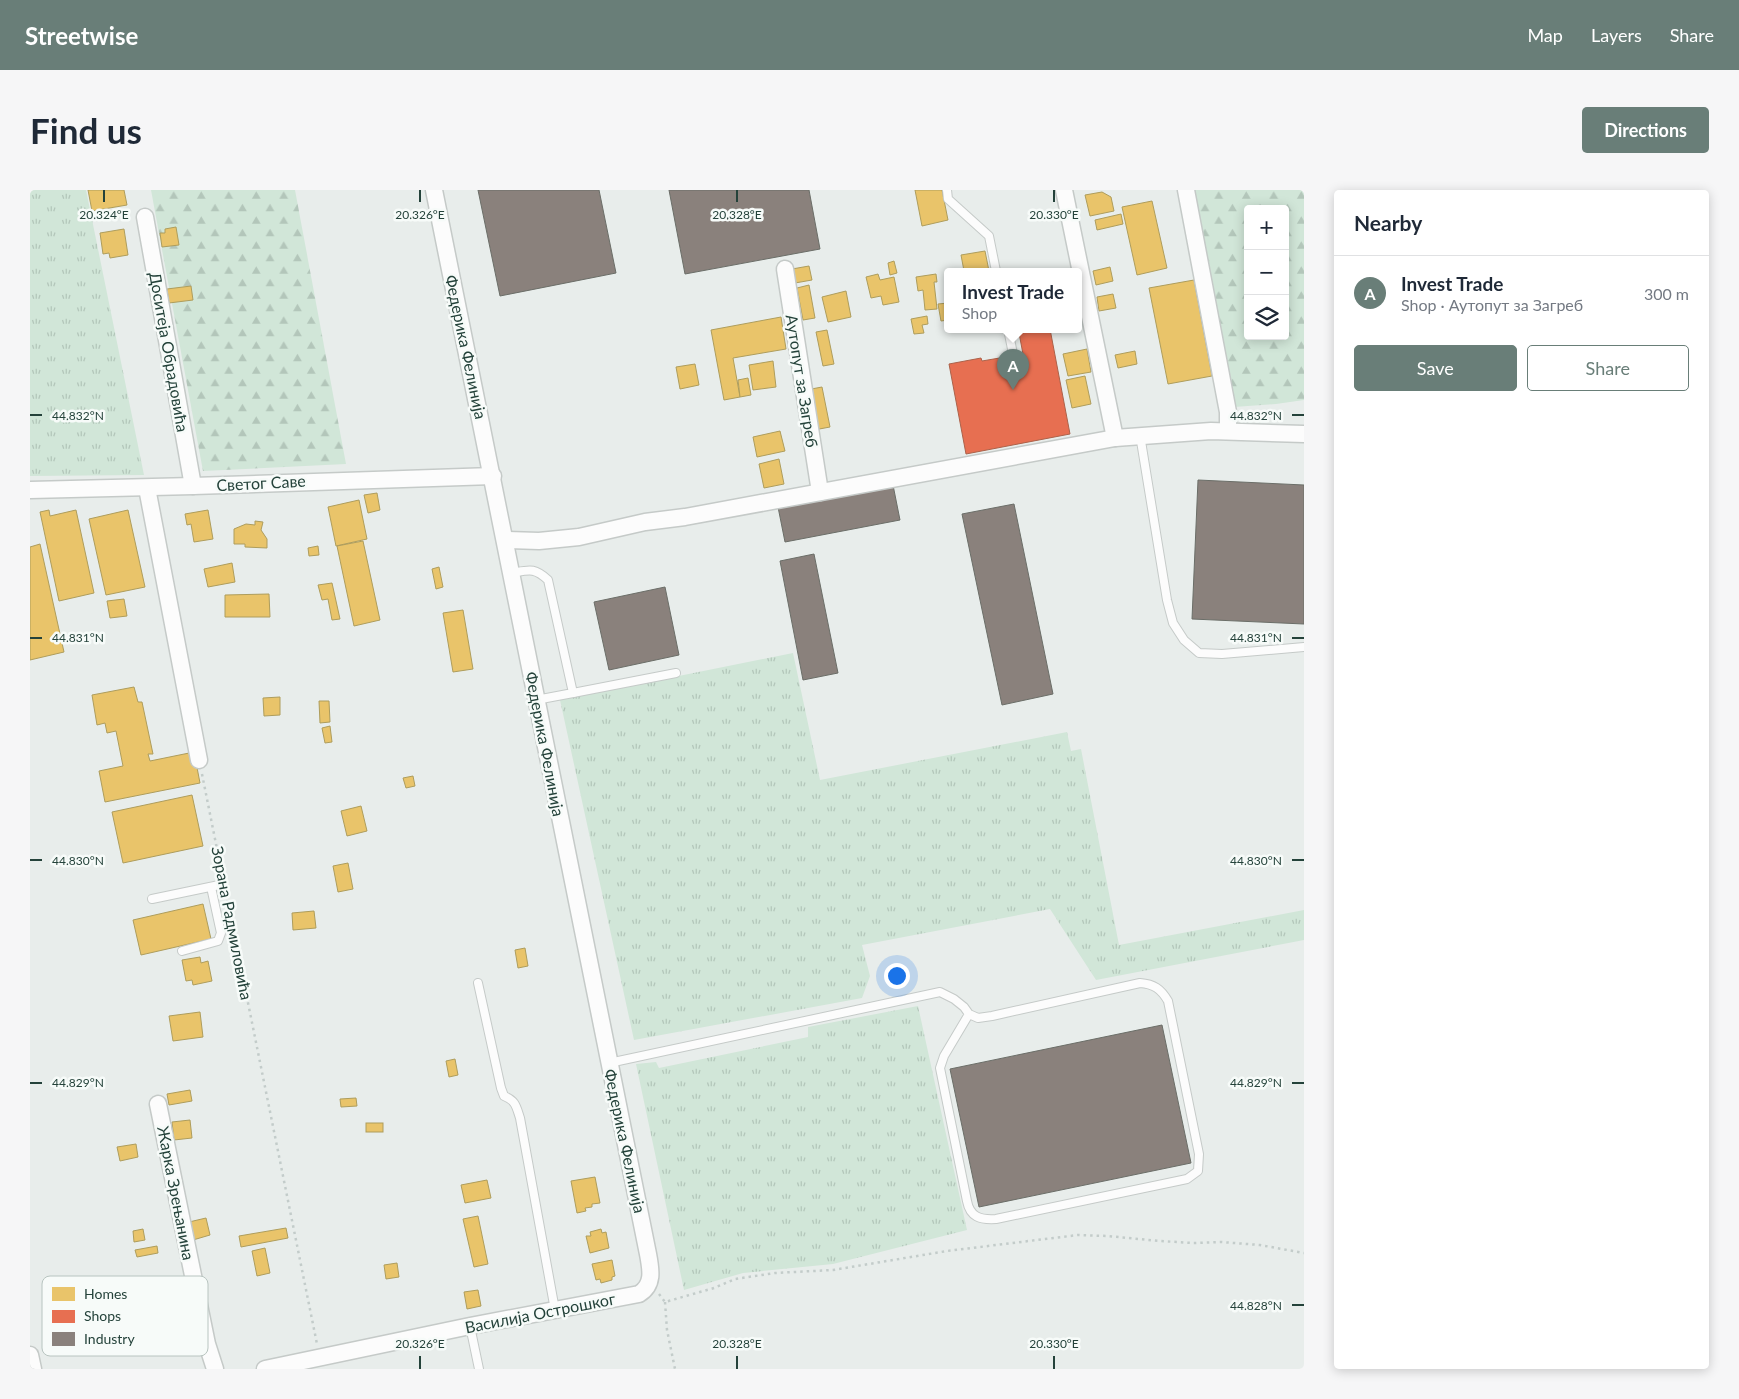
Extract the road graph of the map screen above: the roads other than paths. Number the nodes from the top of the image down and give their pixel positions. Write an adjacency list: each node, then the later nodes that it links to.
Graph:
1 (434, 190): 16 (street, Федерика Фелинија)
2 (947, 190): 6 (lane)
3 (1064, 190): 7 (street)
4 (1186, 190): 12 (street)
5 (145, 217): 17 (street, Доситеја Обрадовића)
6 (995, 268)
7 (1080, 268)
8 (785, 269): 20 (street, Аутопут за Загреб)
9 (1082, 278): 15 (street)
10 (1009, 333): 11 (lane)
11 (1012, 349)
12 (1228, 431): 13 (street); 14 (street)
13 (1304, 434)
14 (1140, 436): 15 (street); 23 (lane)
15 (1115, 438): 20 (street)
16 (493, 476): 17 (street, Светог Саве); 21 (street, Федерика Фелинија)
17 (193, 486): 18 (street, Светог Саве)
18 (147, 488): 19 (street, Светог Саве); 27 (street)
19 (30, 490)
20 (820, 492): 21 (street)
21 (506, 540): 22 (street, Федерика Фелинија)
22 (512, 573): 25 (lane); 26 (street, Федерика Фелинија)
23 (1304, 647)
24 (676, 673): 25 (lane)
25 (573, 693): 26 (lane)
26 (536, 700): 34 (street, Федерика Фелинија)
27 (199, 760)
28 (224, 884): 29 (lane)
29 (211, 887): 30 (lane); 31 (lane)
30 (152, 899)
31 (182, 951)
32 (478, 983): 38 (lane)
33 (969, 1014): 33 (lane); 34 (lane)
34 (609, 1063): 37 (street, Федерика Фелинија)
35 (158, 1104): 36 (street, Жарка Зрењанина)
36 (193, 1276)
37 (644, 1289): 38 (street, Василија Острошког)
38 (556, 1310): 39 (street, Василија Острошког)
39 (470, 1326): 44 (street, Василија Острошког); 45 (lane)
40 (208, 1344): 43 (street, Жарка Зрењанина)
41 (30, 1355): 42 (street)
42 (33, 1369)
43 (215, 1369)
44 (265, 1369)
45 (478, 1369)

